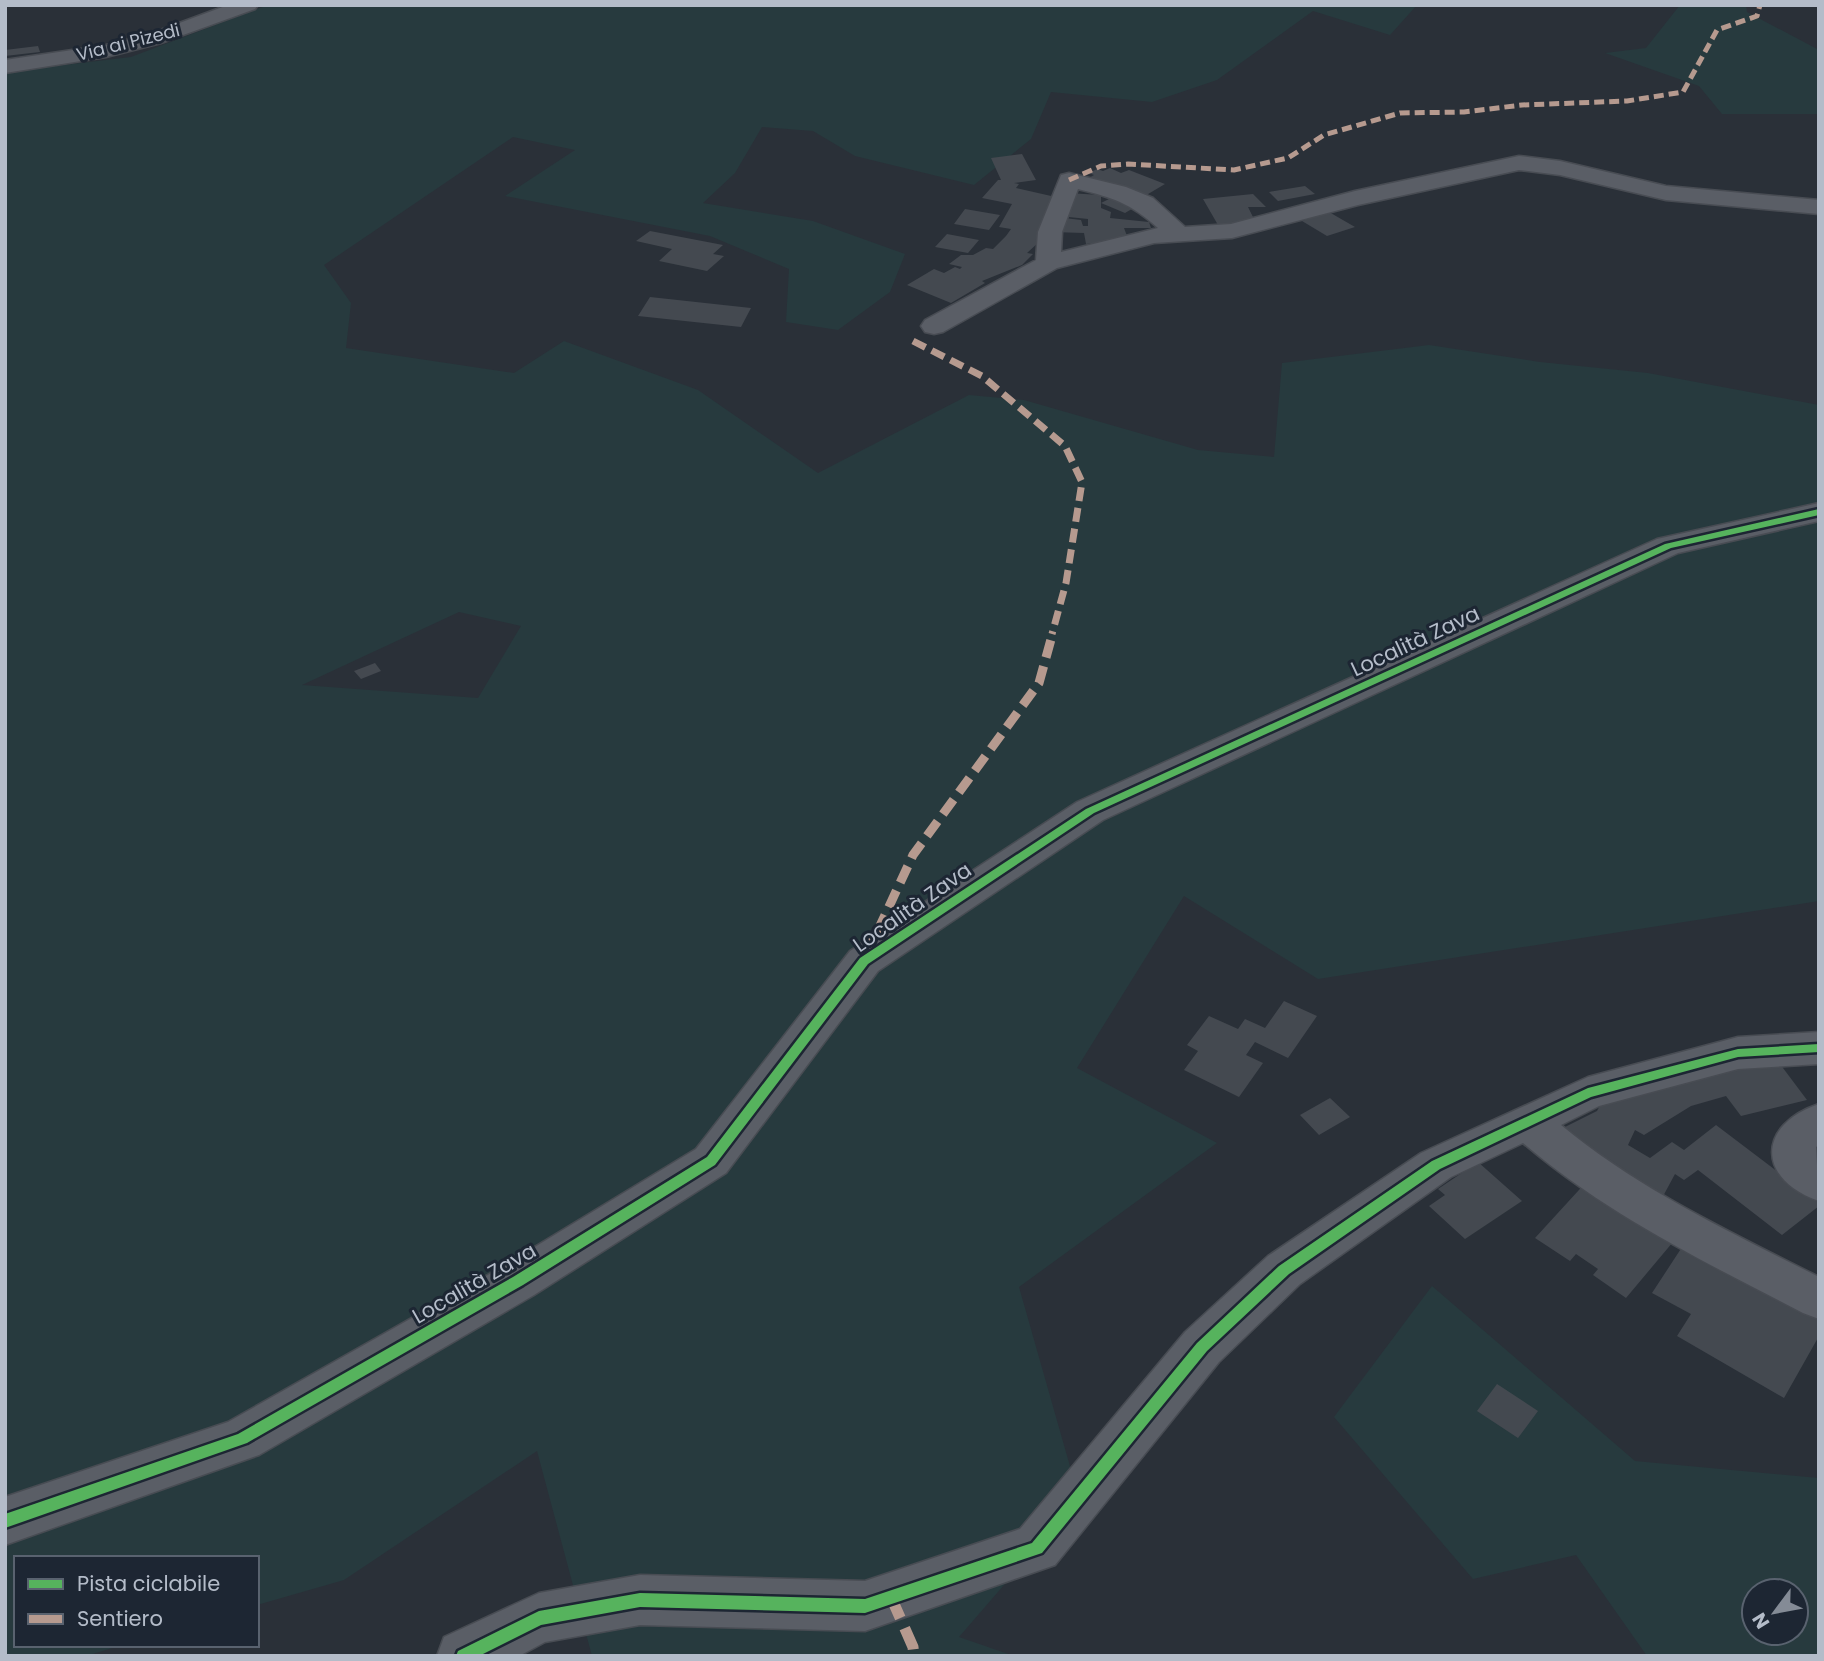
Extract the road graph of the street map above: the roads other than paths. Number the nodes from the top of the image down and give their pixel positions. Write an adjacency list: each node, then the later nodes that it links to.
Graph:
1 (248, 5): 2 (street, Via ai Pizedi)
2 (5, 67)
3 (1819, 207): 4 (street)
4 (1178, 233): 5 (street); 5 (street)
5 (1048, 263): 6 (street)
6 (934, 326)
7 (1819, 512): 13 (street, Località Zava)
8 (1819, 1048): 9 (street)
9 (1527, 1121): 12 (street); 14 (street)
10 (1819, 1121): 11 (street)
11 (1819, 1183)
12 (1819, 1299)
13 (5, 1521)
14 (463, 1656)

